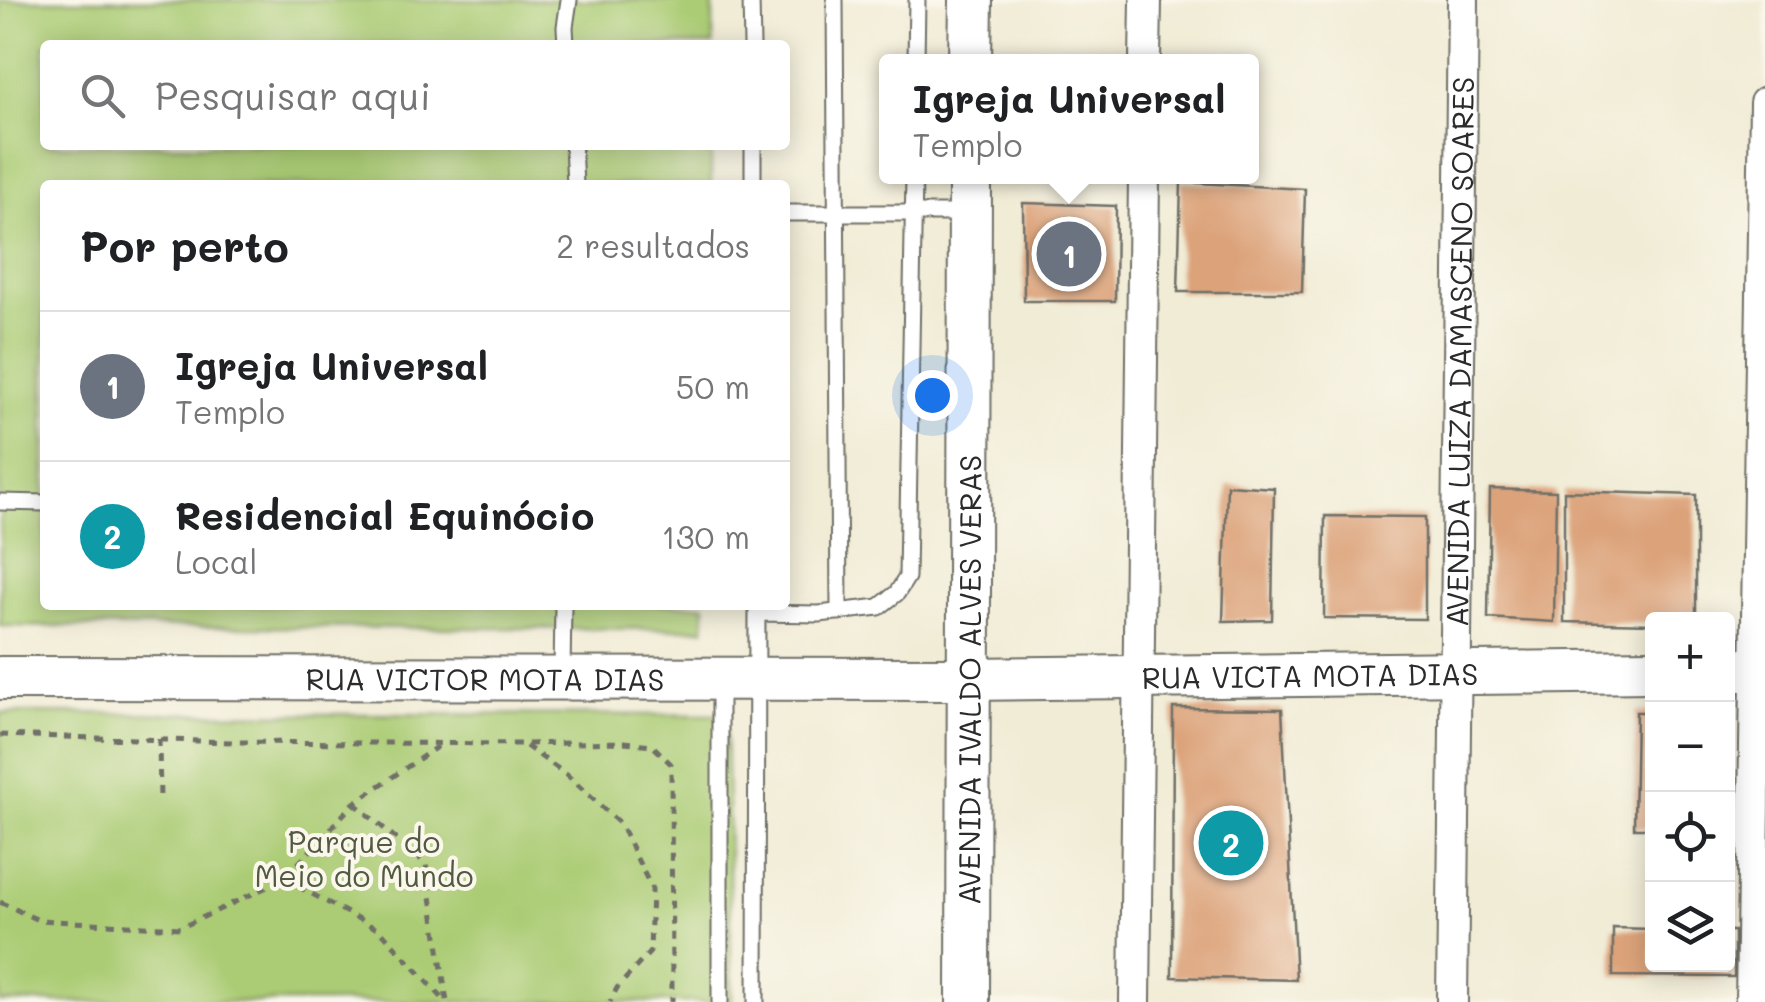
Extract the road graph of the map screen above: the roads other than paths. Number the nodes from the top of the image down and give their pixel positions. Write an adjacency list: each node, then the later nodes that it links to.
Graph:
1 (569, 0): 8 (lane)
2 (752, 0): 9 (lane)
3 (834, 0): 22 (lane)
4 (917, 0): 10 (lane)
5 (970, 0): 11 (main road)
6 (1146, 0): 12 (street)
7 (1463, 0): 32 (street, AVENIDA LUIZA DAMASCENO SOARES)
8 (566, 40)
9 (752, 40)
10 (916, 54)
11 (970, 54)
12 (1145, 54)
13 (1765, 103): 30 (street)
14 (572, 150): 16 (lane)
15 (753, 150): 17 (lane)
16 (575, 180)
17 (753, 180)
18 (914, 184): 23 (lane)
19 (1144, 184): 33 (street)
20 (970, 195): 23 (lane); 37 (main road, AVENIDA IVALDO ALVES VERAS)
21 (790, 213): 22 (lane)
22 (836, 213): 23 (lane); 29 (lane)
23 (914, 213): 29 (lane)
24 (0, 502): 25 (lane)
25 (40, 503)
26 (564, 610): 35 (lane)
27 (757, 610): 36 (lane)
28 (784, 610): 29 (lane)
29 (839, 612)
30 (1750, 670): 43 (street)
31 (1645, 671): 32 (main road, RUA VICTA MOTA DIAS)
32 (1455, 674): 33 (main road, RUA VICTA MOTA DIAS); 42 (street, AVENIDA LUIZA DAMASCENO SOARES)
33 (1138, 677): 37 (main road, RUA VICTA MOTA DIAS); 41 (street)
34 (0, 678): 35 (main road, RUA VICTOR MOTA DIAS)
35 (562, 679): 36 (main road, RUA VICTOR MOTA DIAS)
36 (739, 679): 37 (main road, RUA VICTOR MOTA DIAS); 38 (lane); 39 (lane)
37 (969, 679): 40 (main road, AVENIDA IVALDO ALVES VERAS)
38 (720, 1002)
39 (756, 1002)
40 (968, 1002)
41 (1135, 1002)
42 (1452, 1002)
43 (1751, 1002)

